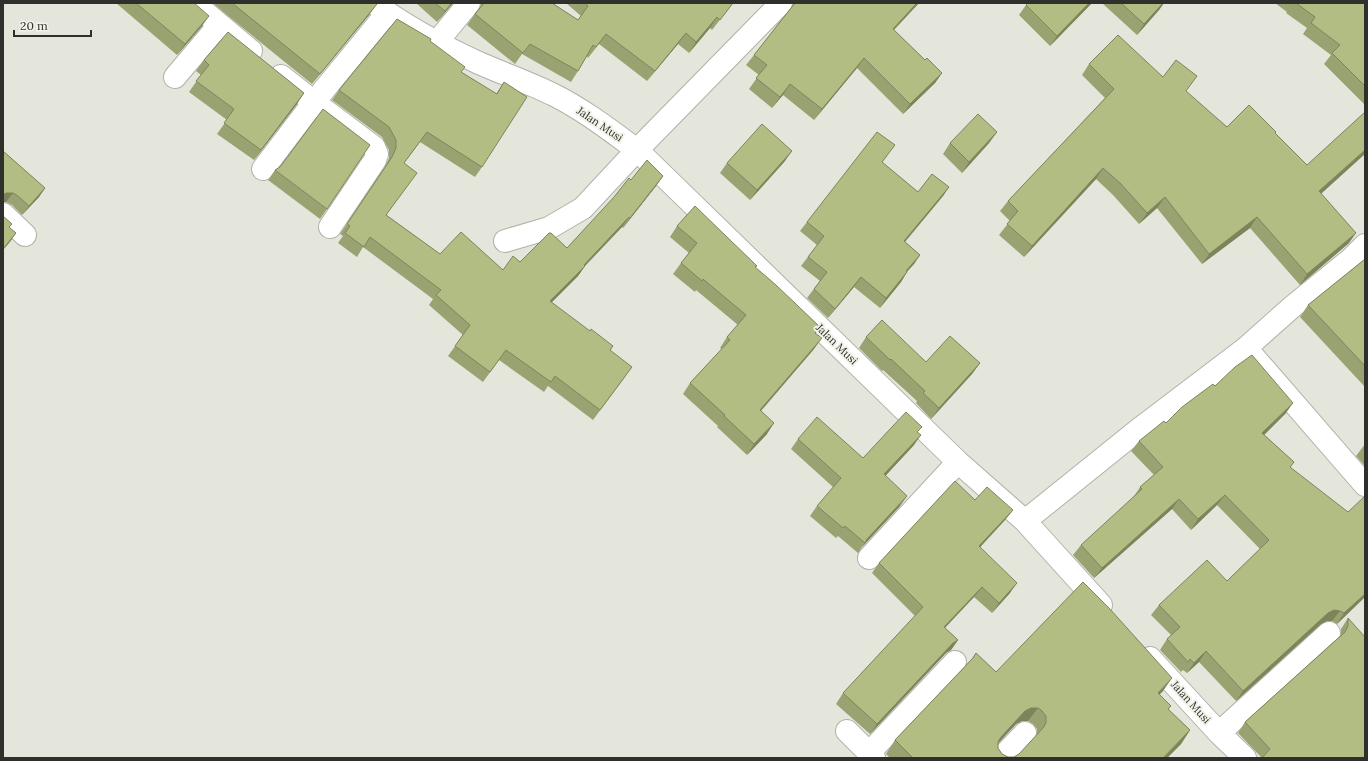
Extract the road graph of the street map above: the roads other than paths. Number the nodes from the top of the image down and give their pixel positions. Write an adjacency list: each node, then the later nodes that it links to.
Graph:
1 (194, 3): 5 (street)
2 (469, 3): 6 (street)
3 (781, 3): 9 (street)
4 (380, 8): 6 (street, Jalan Musi); 8 (street)
5 (219, 25): 7 (street); 8 (street)
6 (437, 42): 9 (street, Jalan Musi)
7 (175, 77)
8 (314, 102): 10 (street); 12 (street)
9 (637, 150): 14 (street); 17 (street, Jalan Musi)
10 (263, 169)
11 (3, 214): 13 (street)
12 (330, 227)
13 (25, 235)
14 (505, 241)
15 (1365, 245): 16 (street)
16 (1246, 348): 18 (street); 19 (street)
17 (958, 462): 19 (street, Jalan Musi); 20 (street)
18 (1365, 485)
19 (1025, 521): 21 (street, Jalan Musi)
20 (869, 558)
21 (1117, 621)
22 (1329, 633): 27 (street)
23 (1138, 645): 27 (street, Jalan Musi)
24 (955, 662): 28 (street)
25 (847, 731): 28 (street)
26 (1025, 732): 29 (street)
27 (1219, 733): 30 (street, Jalan Musi)
28 (871, 756)
29 (1001, 758)
30 (1245, 758)

